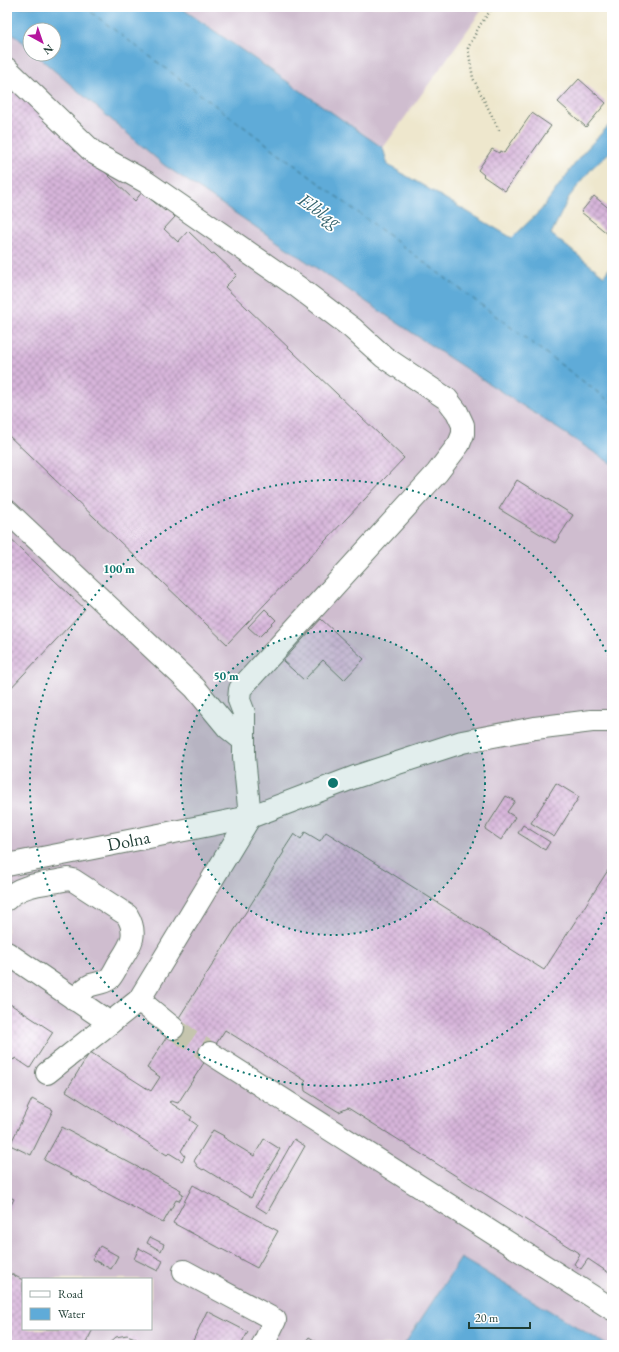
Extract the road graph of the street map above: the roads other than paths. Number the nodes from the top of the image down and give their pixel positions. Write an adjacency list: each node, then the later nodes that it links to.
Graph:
1 (7, 69): 3 (street)
2 (7, 511): 4 (street)
3 (239, 700): 4 (street); 6 (street)
4 (212, 708): 6 (street)
5 (612, 721): 7 (street, Dolna)
6 (244, 741): 7 (street)
7 (250, 817): 8 (street, Dolna); 12 (street)
8 (7, 865)
9 (7, 899): 11 (street)
10 (7, 953): 11 (street)
11 (75, 1000): 13 (street)
12 (139, 1000): 13 (street); 14 (street)
13 (110, 1023): 16 (street)
14 (173, 1028)
15 (210, 1052): 18 (street)
16 (47, 1073)
17 (184, 1271): 19 (street)
18 (612, 1309)
19 (263, 1345)

